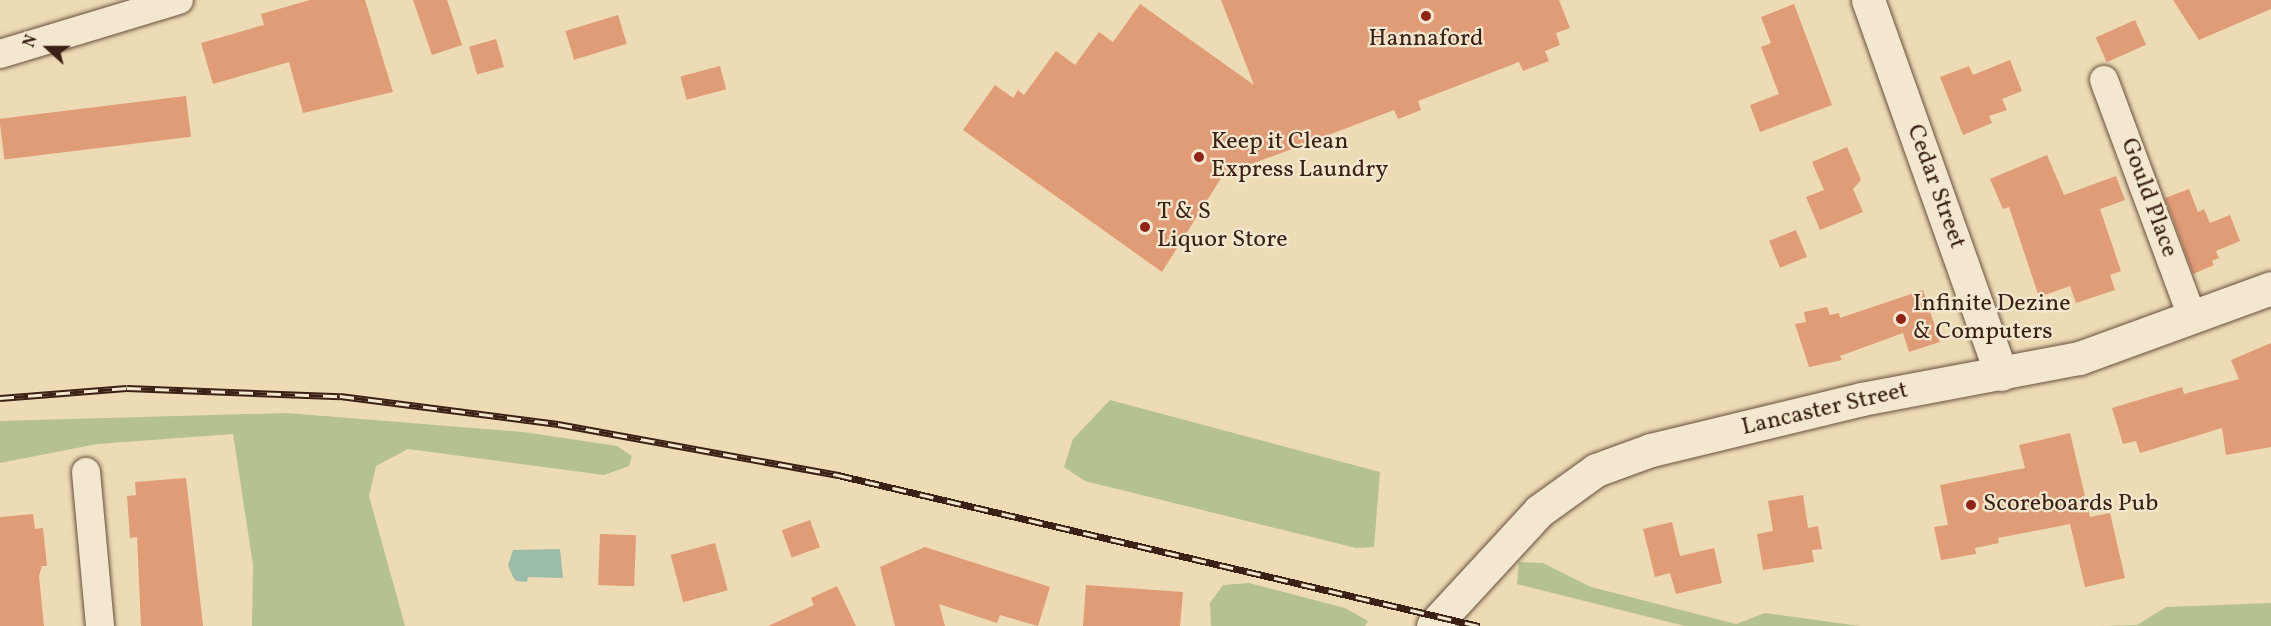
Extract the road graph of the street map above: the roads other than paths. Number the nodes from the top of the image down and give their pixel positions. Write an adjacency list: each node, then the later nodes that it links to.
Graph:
1 (179, 0): 3 (street)
2 (1868, 0): 7 (main road, Cedar Street)
3 (0, 54)
4 (2104, 80): 6 (street, Gould Place)
5 (2271, 288): 6 (main road, Lancaster Street)
6 (2192, 317): 7 (main road, Lancaster Street)
7 (2001, 374): 10 (main road, Lancaster Street)
8 (86, 472): 9 (street)
9 (100, 626)
10 (1433, 626)

